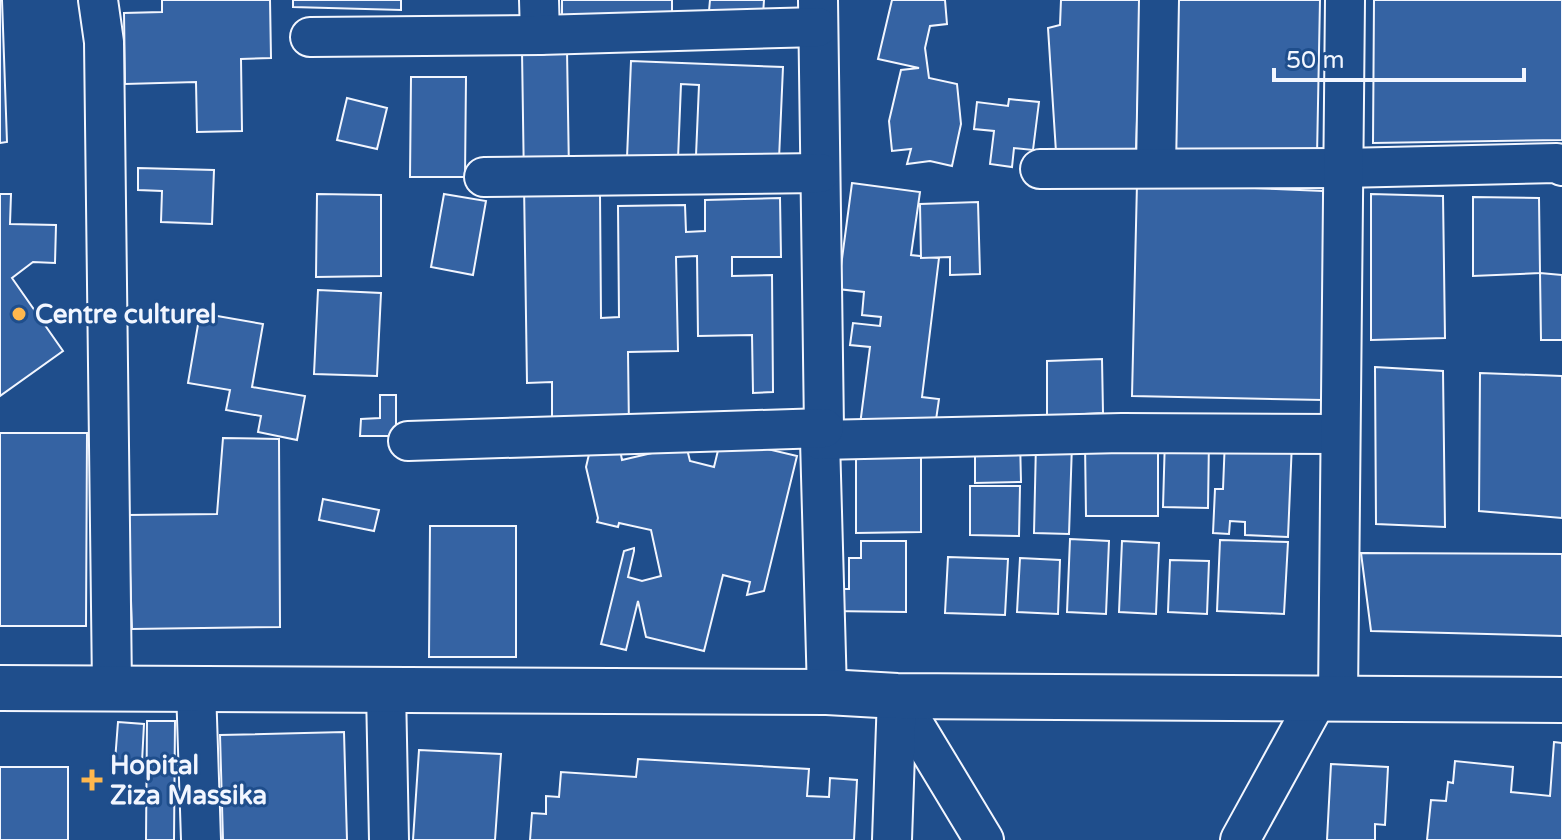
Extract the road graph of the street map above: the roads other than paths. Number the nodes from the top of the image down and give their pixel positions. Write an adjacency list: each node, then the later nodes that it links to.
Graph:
1 (98, 0): 16 (street)
2 (1159, 0): 8 (street)
3 (1345, 0): 9 (street)
4 (818, 13): 5 (street); 11 (street)
5 (539, 17): 6 (street)
6 (310, 37)
7 (1562, 166): 9 (street)
8 (1156, 168): 9 (street); 10 (street)
9 (1343, 168): 14 (street)
10 (1040, 169)
11 (820, 173): 12 (street); 13 (street)
12 (484, 177)
13 (822, 434): 14 (street); 15 (street); 20 (street)
14 (1340, 434): 22 (street)
15 (408, 441)
16 (112, 687): 17 (main road); 18 (main road)
17 (0, 688)
18 (196, 688): 19 (main road); 24 (street)
19 (386, 690): 20 (main road); 25 (street)
20 (827, 692): 21 (main road)
21 (897, 696): 22 (main road); 26 (street); 27 (street)
22 (1328, 698): 23 (main road); 28 (street)
23 (1562, 700)
24 (201, 840)
25 (389, 840)
26 (892, 840)
27 (984, 840)
28 (1240, 840)

